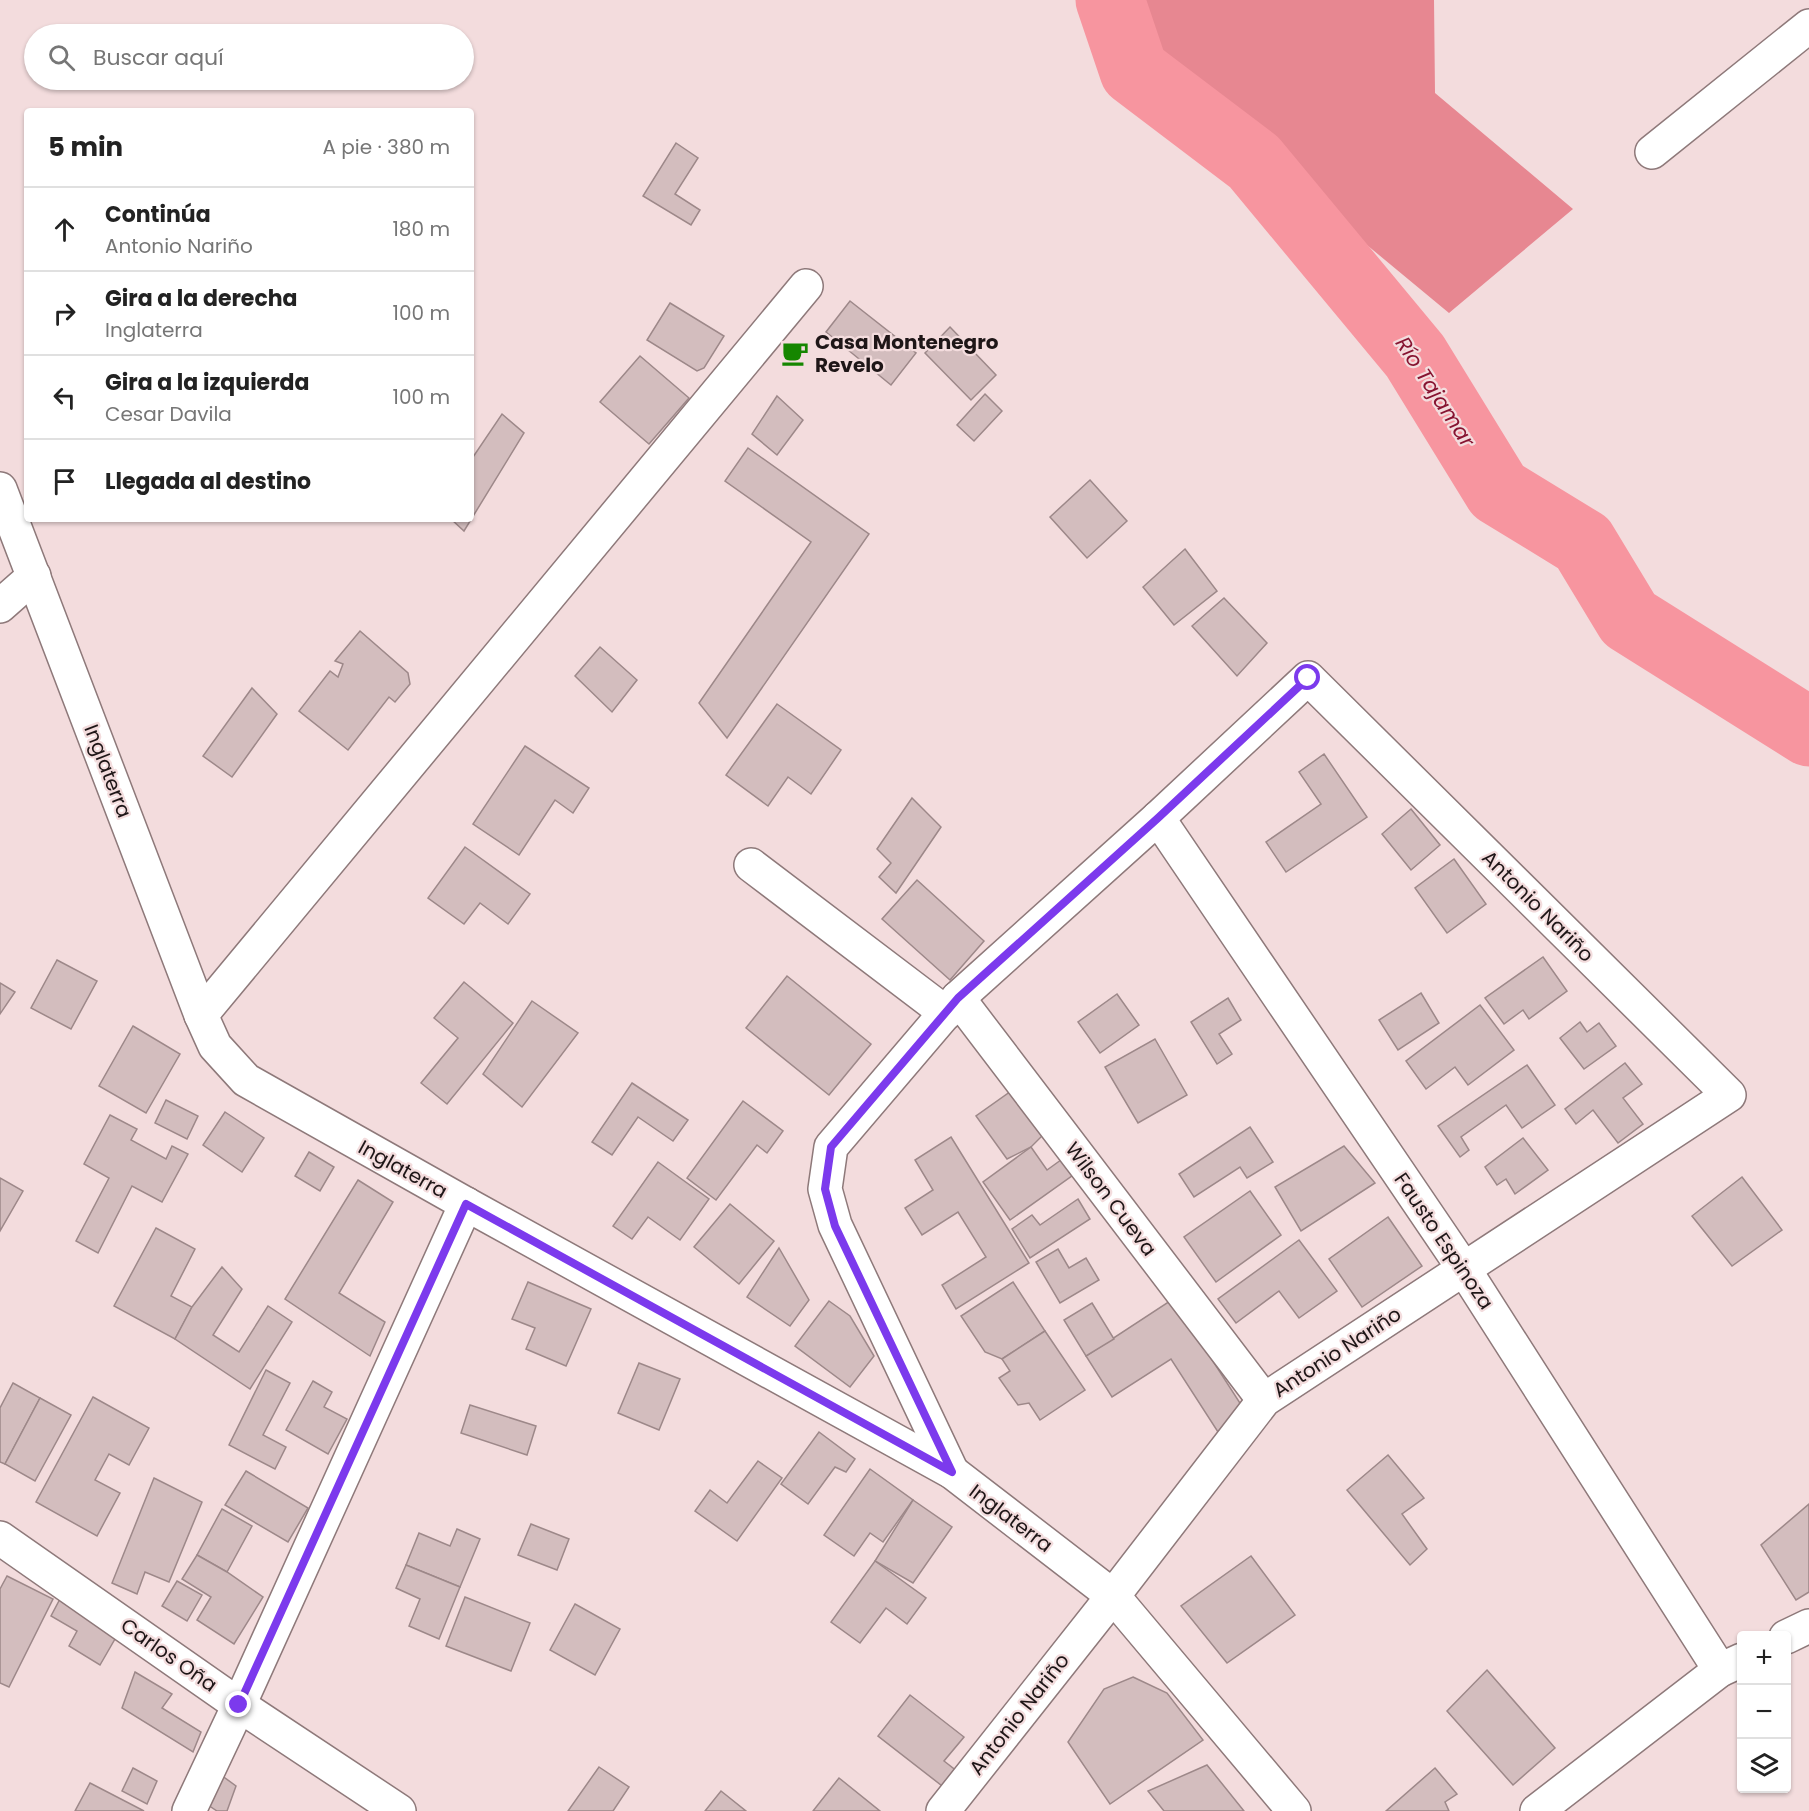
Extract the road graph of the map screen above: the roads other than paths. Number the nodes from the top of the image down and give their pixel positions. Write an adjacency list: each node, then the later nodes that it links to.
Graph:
1 (1809, 26): 2 (street)
2 (1652, 152)
3 (806, 286): 10 (street)
4 (0, 489): 5 (street, Inglaterra)
5 (34, 576): 6 (street); 10 (street, Inglaterra)
6 (0, 606)
7 (1158, 818): 9 (street, Antonio Nariño); 12 (street, Fausto Espinoza); 12 (street, Antonio Nariño)
8 (751, 866): 9 (street, Wilson Cueva)
9 (952, 1006): 13 (street, Wilson Cueva); 14 (street, Antonio Nariño)
10 (201, 1015): 11 (street, Inglaterra)
11 (466, 1204): 14 (street, Inglaterra); 20 (street)
12 (1464, 1269): 13 (street, Antonio Nariño); 19 (street, Fausto Espinoza)
13 (1264, 1400): 16 (street, Antonio Nariño)
14 (952, 1472): 16 (street, Inglaterra)
15 (0, 1538): 20 (street, Carlos Oña)
16 (1113, 1596): 23 (street, Antonio Nariño); 24 (street, Inglaterra)
17 (1809, 1626): 18 (street)
18 (1791, 1635)
19 (1731, 1665): 25 (street)
20 (239, 1705): 21 (street); 22 (street, Carlos Oña)
21 (189, 1811)
22 (399, 1811)
23 (943, 1811)
24 (1294, 1811)
25 (1537, 1811)

